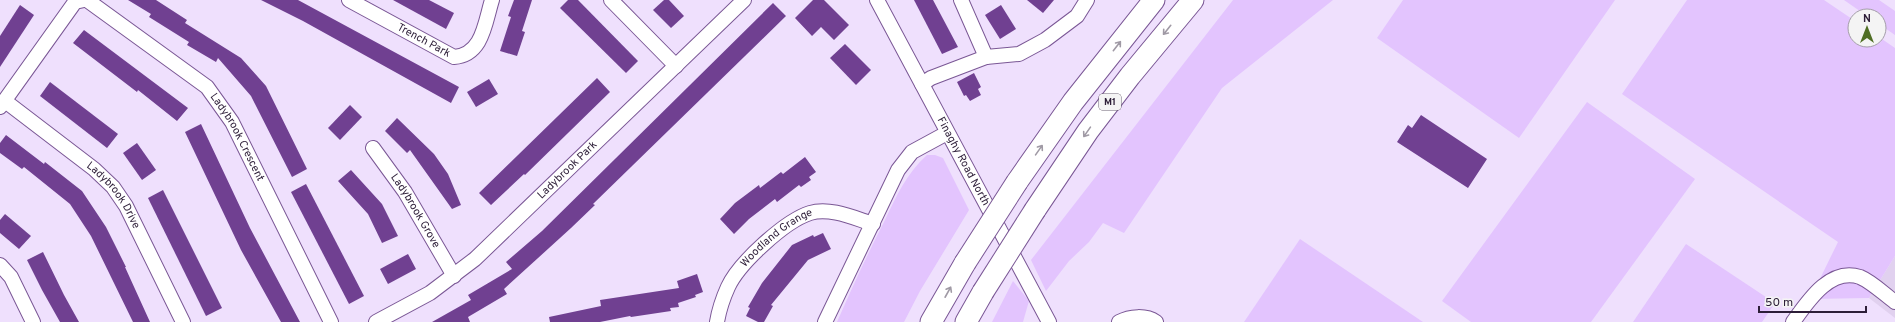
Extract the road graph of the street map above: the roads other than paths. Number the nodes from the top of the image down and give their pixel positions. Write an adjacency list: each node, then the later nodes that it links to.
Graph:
1 (85, 0): 14 (street, Ladybrook Crescent); 23 (street, Ladybrook Crescent)
2 (349, 0): 3 (street, Trench Park)
3 (492, 0)
4 (610, 0): 12 (street)
5 (744, 0): 12 (street, Ladybrook Park)
6 (877, 0): 13 (street, Finaghy Road North)
7 (960, 0): 11 (street)
8 (1087, 0): 11 (street)
9 (1154, 0): 27 (highway, M1, one-way to 9, bridge)
10 (1192, 0): 28 (highway, M1, one-way to 28, bridge)
11 (986, 57): 13 (street)
12 (676, 66): 19 (street, Ladybrook Park)
13 (922, 84): 15 (street, Finaghy Road North)
14 (3, 104): 22 (street, Ladybrook Drive)
15 (946, 133): 17 (street); 29 (street, Finaghy Road North)
16 (373, 148): 19 (street, Ladybrook Grove)
17 (873, 224): 25 (street, Woodland Grange); 26 (street)
18 (0, 265): 21 (street)
19 (454, 276): 24 (street, Ladybrook Park)
20 (1895, 302): 32 (street)
21 (33, 322)
22 (184, 322)
23 (331, 322)
24 (376, 322)
25 (717, 322)
26 (825, 322)
27 (931, 322)
28 (966, 322)
29 (1049, 322)
30 (1119, 322): 31 (street)
31 (1156, 322)
32 (1793, 322)

